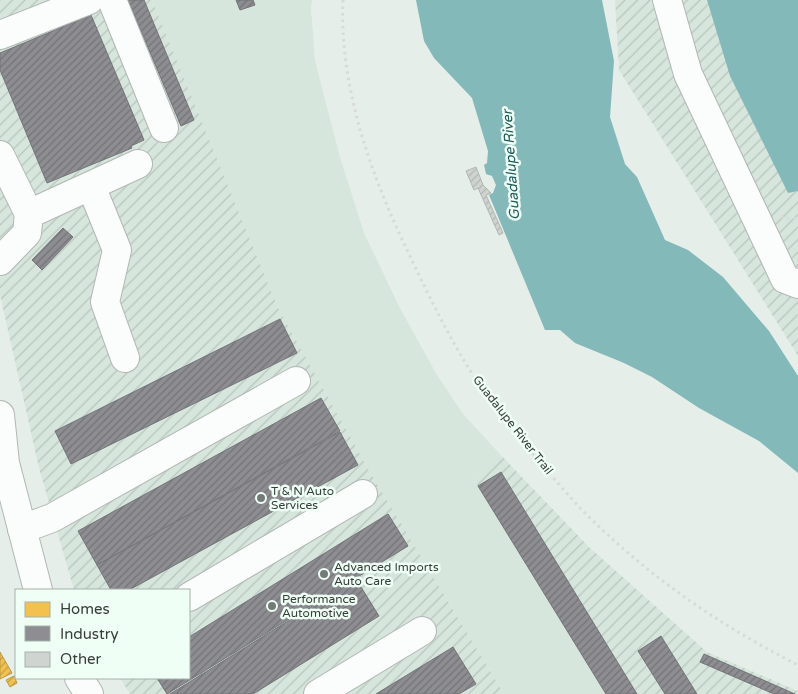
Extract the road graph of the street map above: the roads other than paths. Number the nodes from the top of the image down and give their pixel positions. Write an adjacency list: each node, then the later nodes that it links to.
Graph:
1 (112, 0): 5 (street)
2 (667, 0): 11 (street)
3 (83, 1): 4 (street)
4 (0, 35)
5 (164, 128)
6 (0, 155): 9 (street)
7 (138, 164): 8 (street)
8 (91, 186): 9 (street); 12 (street)
9 (29, 214): 10 (street)
10 (0, 261)
11 (798, 284)
12 (125, 358)
13 (296, 381): 16 (street)
14 (0, 415): 16 (street)
15 (363, 494): 18 (street)
16 (22, 529): 17 (street)
17 (38, 589)
18 (190, 596)
19 (422, 631): 22 (street)
20 (80, 679): 21 (street)
21 (89, 694)
22 (318, 694)

